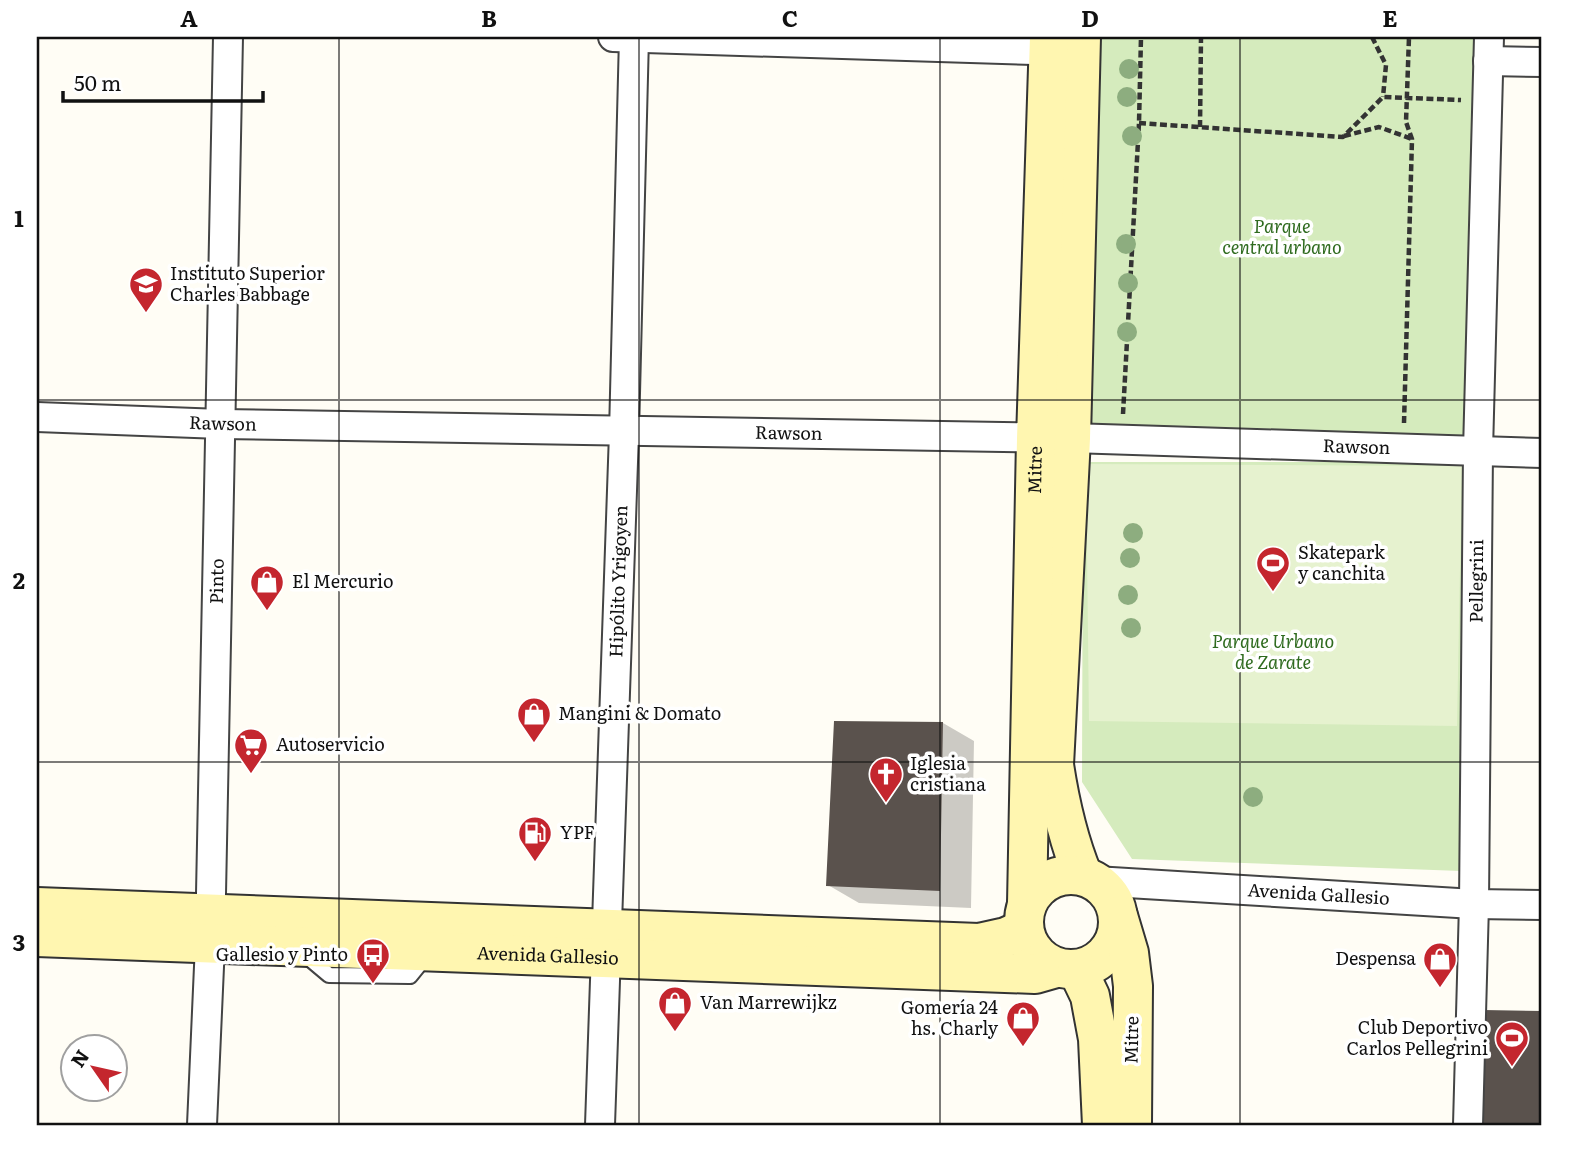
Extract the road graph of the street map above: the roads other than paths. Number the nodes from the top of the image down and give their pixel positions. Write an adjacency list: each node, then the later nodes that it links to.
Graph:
1 (228, 37): 8 (street, Pinto)
2 (613, 37): 3 (street)
3 (634, 37): 4 (street); 9 (street, Hipólito Yrigoyen)
4 (1064, 44): 10 (main road, Mitre)
5 (1488, 49): 6 (street); 11 (street, Pellegrini)
6 (1542, 62)
7 (37, 417): 8 (street, Rawson)
8 (221, 425): 9 (street, Rawson); 19 (street, Pinto)
9 (624, 433): 10 (street, Rawson); 21 (street, Hipólito Yrigoyen)
10 (1054, 439): 11 (street, Rawson); 13 (main road, Mitre); 18 (main road, Mitre)
11 (1478, 451): 12 (street, Rawson); 14 (street, Pellegrini)
12 (1542, 453)
13 (1089, 878): 14 (street, Avenida Gallesio); 17 (main road); 18 (main road)
14 (1474, 904): 15 (street, Avenida Gallesio); 27 (street, Pellegrini)
15 (1542, 905)
16 (37, 907): 19 (main road, Avenida Gallesio)
17 (1118, 914): 22 (main road); 26 (main road, Mitre)
18 (1025, 917): 21 (main road, Avenida Gallesio); 22 (main road)
19 (211, 929): 20 (main road, Avenida Gallesio); 21 (main road, Avenida Gallesio); 21 (main road, Avenida Gallesio); 23 (street, Pinto)
20 (37, 937)
21 (607, 944): 22 (main road, Avenida Gallesio); 24 (street, Hipólito Yrigoyen)
22 (1066, 968): 25 (main road, Mitre)
23 (202, 1125)
24 (600, 1125)
25 (1102, 1125)
26 (1132, 1125)
27 (1468, 1125)

